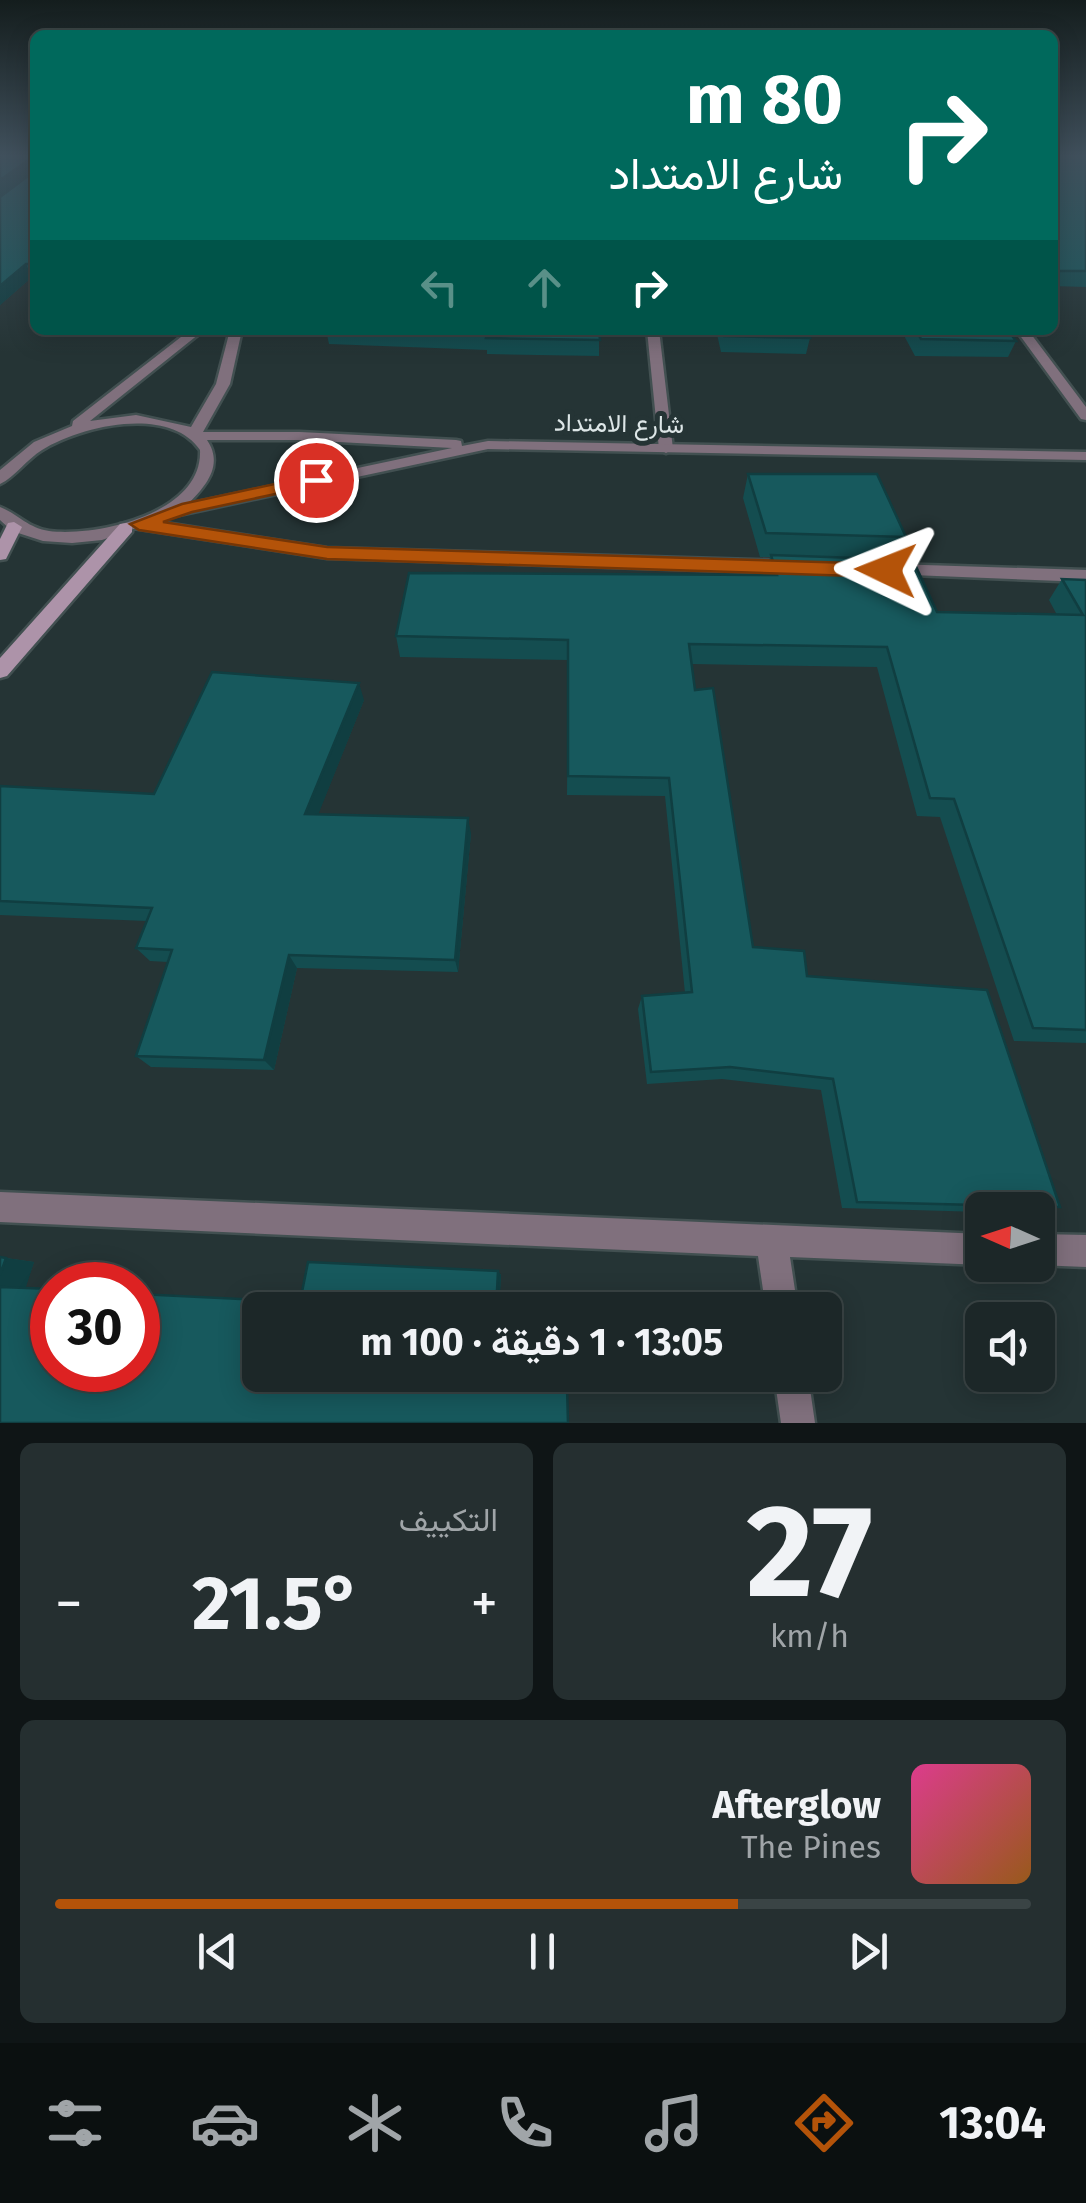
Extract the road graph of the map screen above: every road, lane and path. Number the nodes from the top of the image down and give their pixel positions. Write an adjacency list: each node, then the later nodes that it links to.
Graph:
1 (192, 335): 6 (street)
2 (235, 335): 7 (street)
3 (654, 335): 9 (street)
4 (1026, 335): 5 (street)
5 (1086, 416)
6 (70, 430): 7 (street); 10 (street)
7 (196, 434): 8 (street); 14 (street)
8 (488, 445): 9 (street, شارع الامتداد); 14 (street, شارع الامتداد)
9 (666, 448): 12 (street, شارع الامتداد)
10 (26, 452): 11 (street); 13 (street)
11 (0, 456)
12 (1086, 456)
13 (0, 479)
14 (158, 515): 16 (street)
15 (6, 522): 16 (street); 17 (main road)
16 (132, 526): 18 (street); 21 (main road)
17 (0, 555)
18 (806, 568)
19 (866, 570): 20 (street)
20 (1086, 576)
21 (0, 671)
22 (0, 1207): 23 (street)
23 (772, 1242): 24 (street); 27 (street)
24 (965, 1249)
25 (1055, 1250): 26 (street)
26 (1086, 1251)
27 (779, 1292)
28 (793, 1392): 29 (street)
29 (798, 1423)

